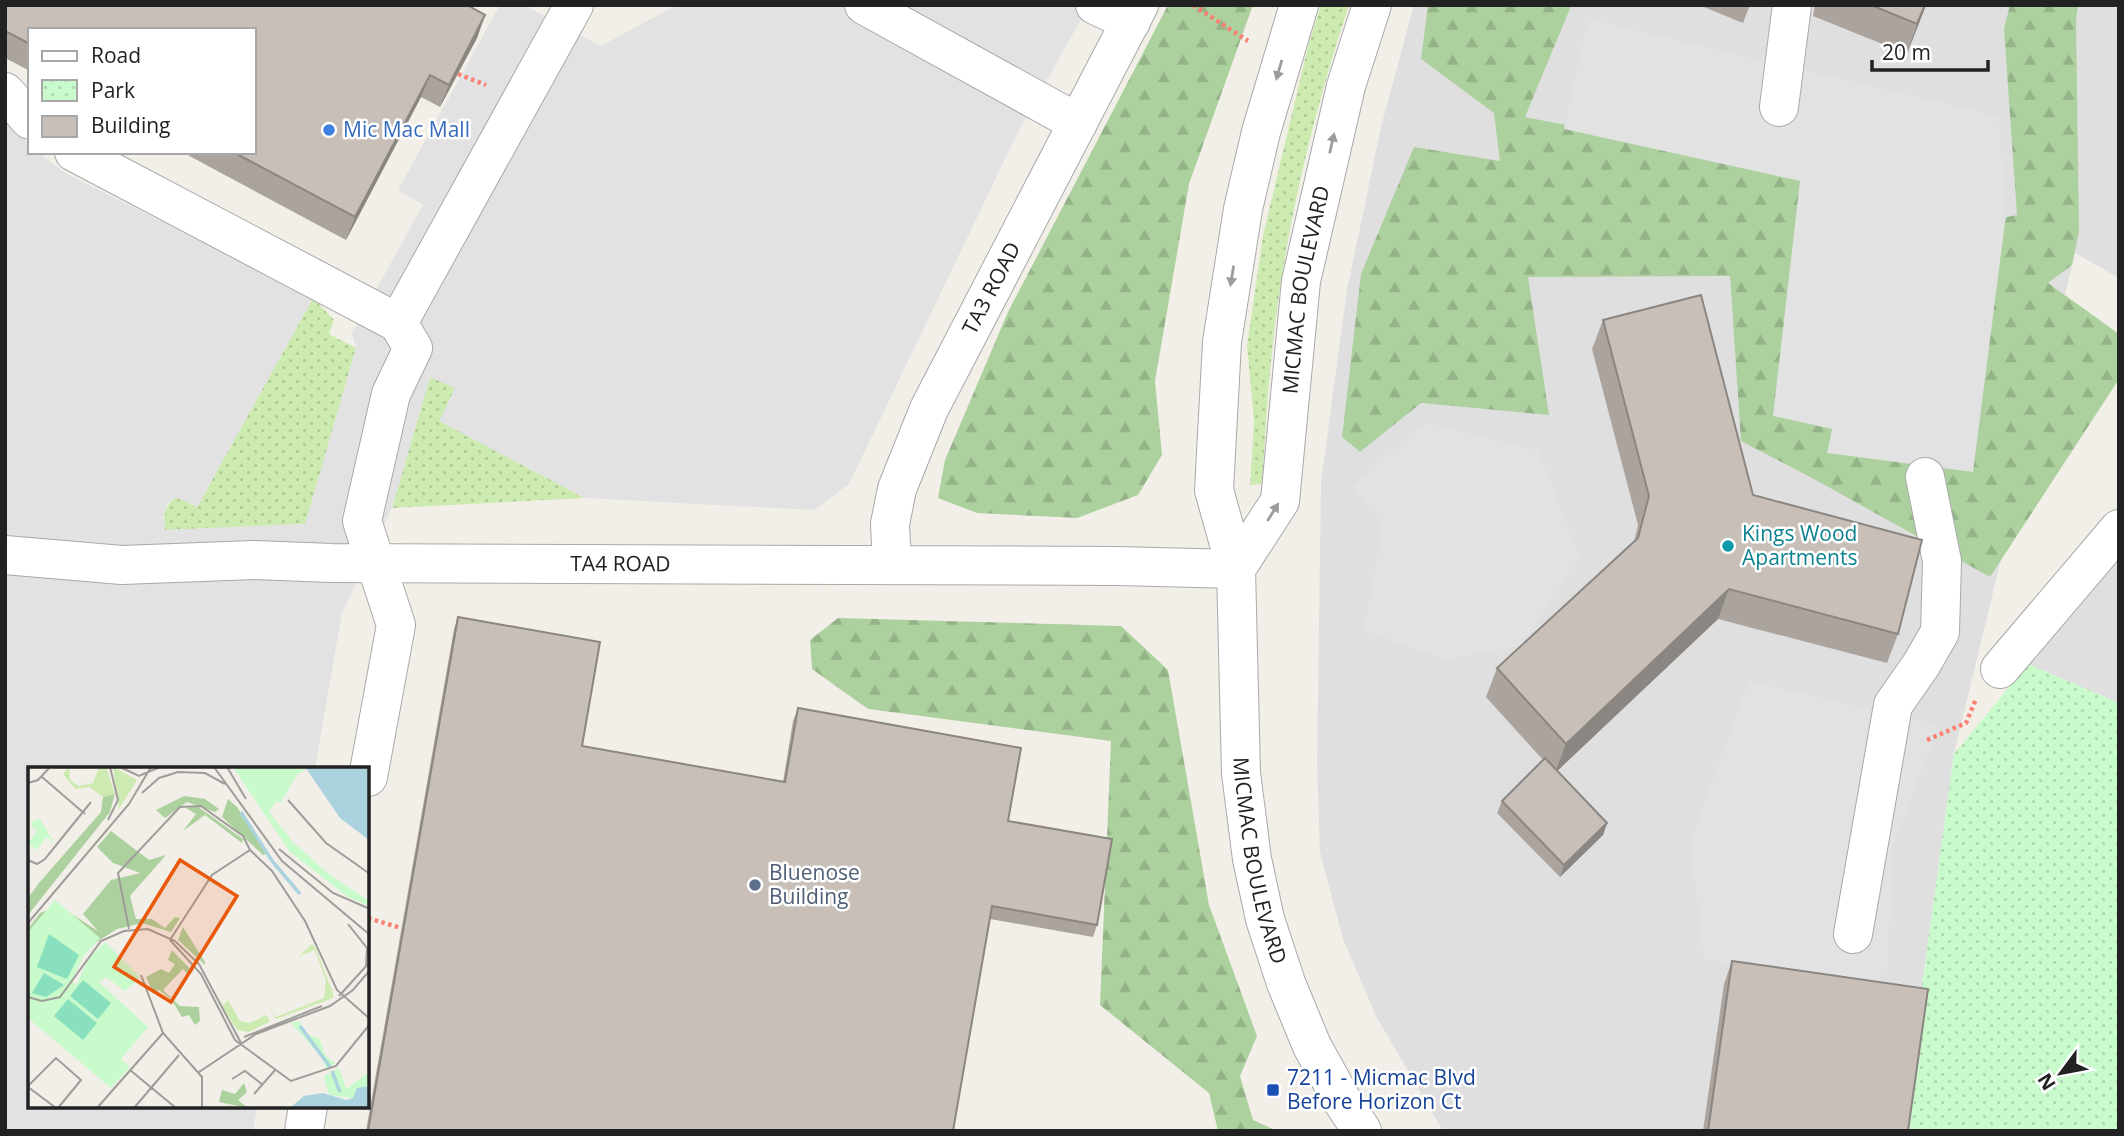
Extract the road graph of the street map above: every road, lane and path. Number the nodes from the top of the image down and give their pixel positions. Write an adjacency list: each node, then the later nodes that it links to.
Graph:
1 (574, 5): 13 (street)
2 (864, 5): 11 (street)
3 (1096, 5): 7 (street, TA3 ROAD)
4 (1299, 5): 19 (street, MICMAC BOULEVARD, one-way to 19)
5 (1371, 5): 19 (street, MICMAC BOULEVARD, one-way to 5)
6 (1792, 5): 9 (street)
7 (1135, 14): 11 (street, TA3 ROAD)
8 (5, 92): 10 (street)
9 (1779, 107)
10 (28, 118)
11 (1078, 123): 18 (street, TA3 ROAD)
12 (78, 154): 13 (street)
13 (398, 323): 17 (street)
14 (1926, 477): 25 (street)
15 (2119, 529): 20 (street)
16 (5, 555): 17 (street, TA4 ROAD)
17 (374, 563): 18 (street, TA4 ROAD); 22 (street)
18 (892, 565): 19 (street, TA4 ROAD)
19 (1236, 569): 28 (street, MICMAC BOULEVARD)
20 (2000, 669): 21 (path)
21 (1917, 745)
22 (369, 772)
23 (369, 918): 24 (path)
24 (401, 928)
25 (1853, 934)
26 (309, 1108): 27 (street)
27 (304, 1131)
28 (1362, 1131)

